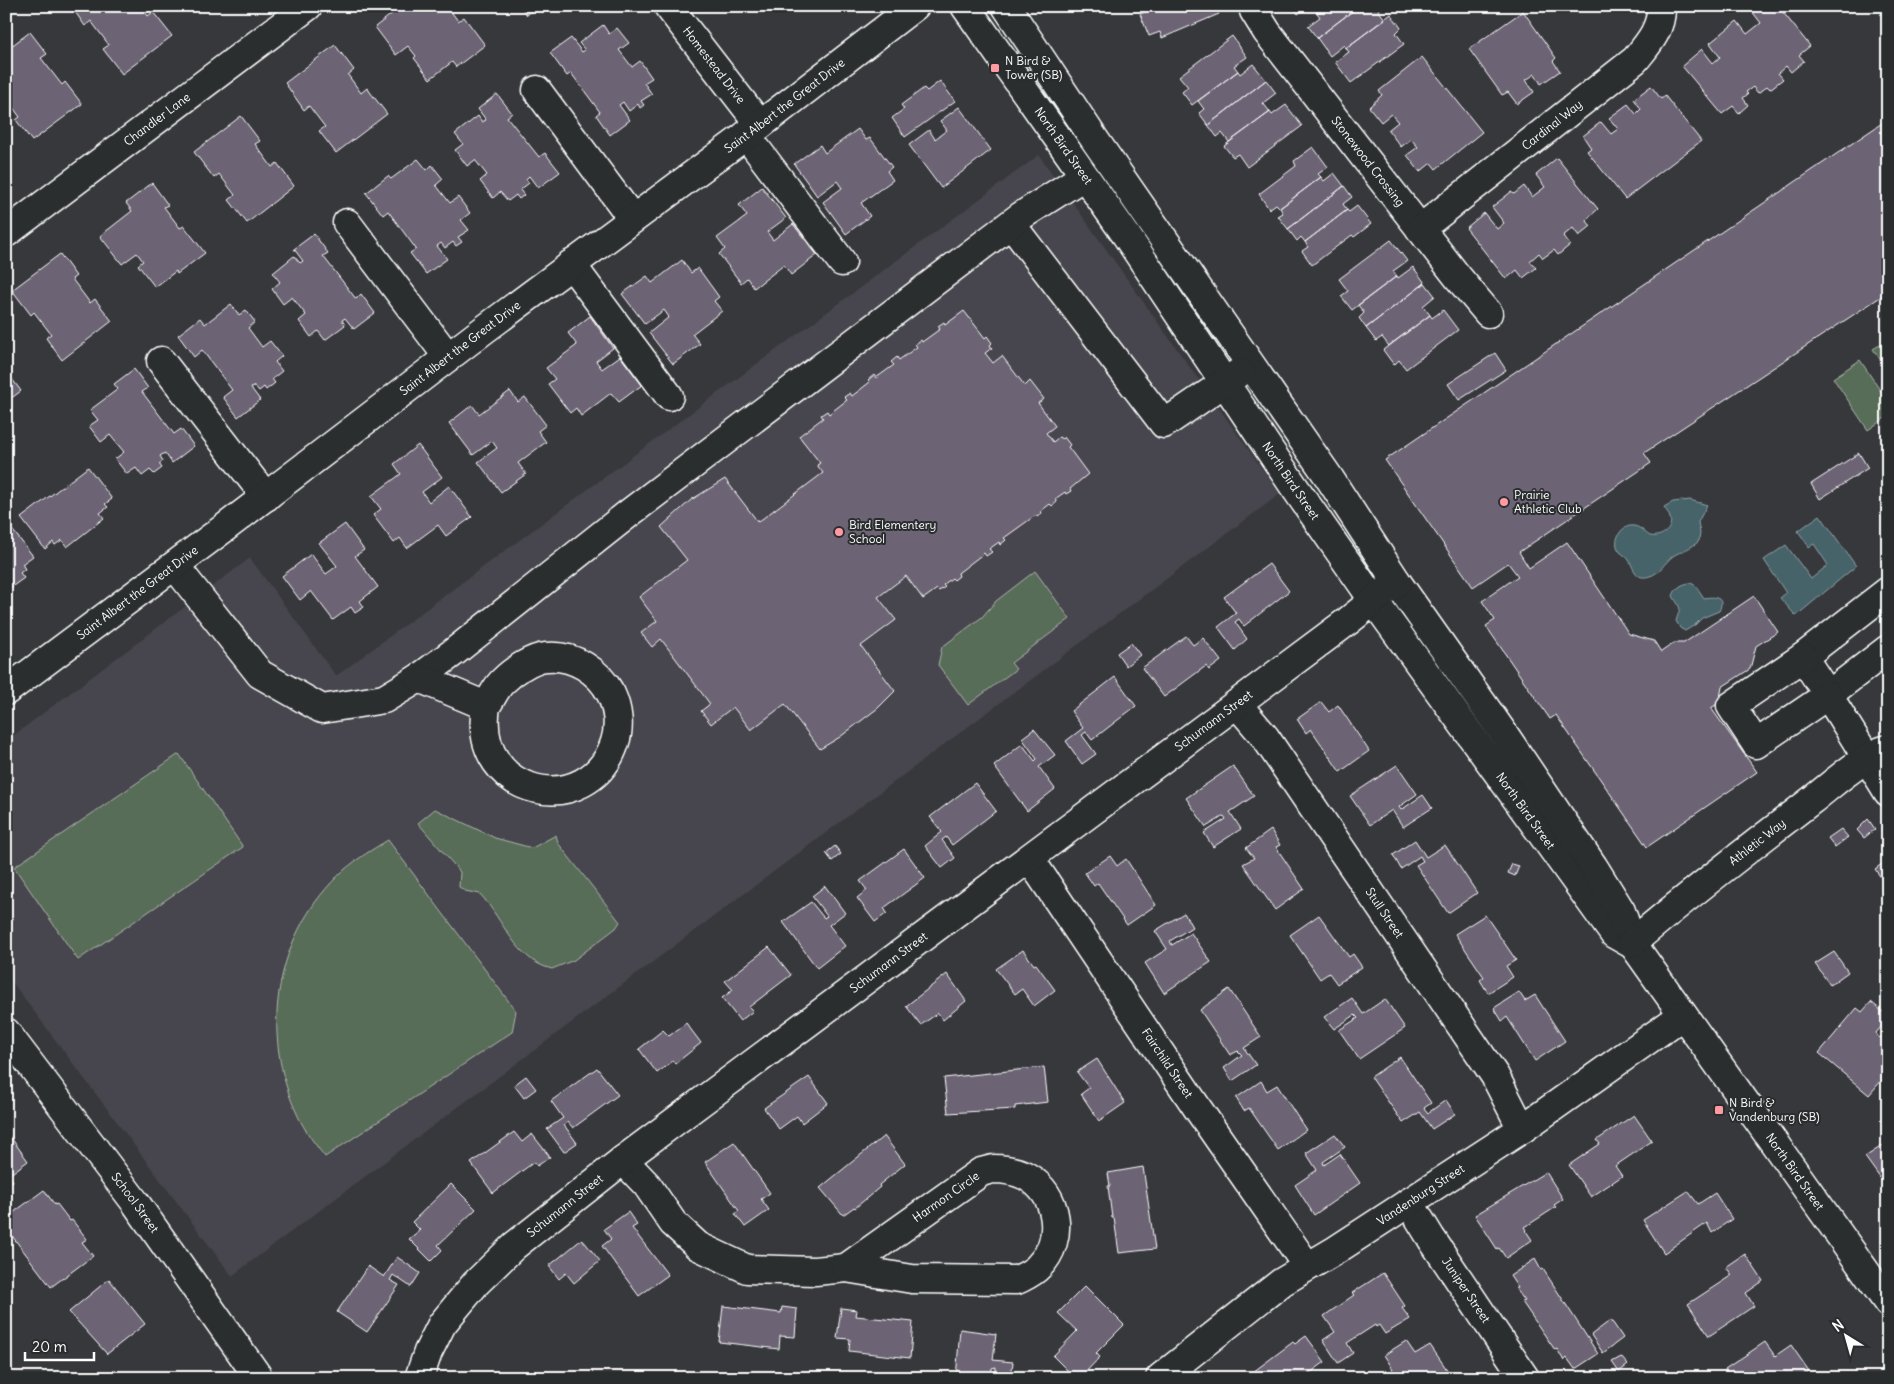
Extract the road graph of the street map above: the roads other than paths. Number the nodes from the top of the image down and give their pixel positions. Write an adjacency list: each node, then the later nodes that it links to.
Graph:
1 (308, 6): 15 (street, Chandler Lane)
2 (668, 6): 9 (street, Homestead Drive)
3 (915, 6): 9 (street, Saint Albert the Great Drive)
4 (965, 6): 10 (street, North Bird Street)
5 (1006, 6): 21 (street, North Bird Street)
6 (1253, 6): 14 (street, Stonewood Crossing)
7 (1661, 6): 14 (street, Cardinal Way)
8 (537, 90): 11 (street)
9 (753, 130): 11 (street, Saint Albert the Great Drive); 16 (street, Homestead Drive)
10 (1084, 176): 13 (street); 22 (street, North Bird Street)
11 (632, 218): 17 (street, Saint Albert the Great Drive)
12 (347, 223): 19 (street)
13 (1011, 224): 22 (street); 31 (street)
14 (1420, 229): 18 (street, Stonewood Crossing)
15 (6, 233)
16 (842, 262)
17 (571, 264): 19 (street, Saint Albert the Great Drive); 23 (street)
18 (1488, 313)
19 (448, 357): 24 (street, Saint Albert the Great Drive)
20 (161, 361): 24 (street)
21 (1252, 364): 22 (street); 26 (street, North Bird Street)
22 (1225, 383): 28 (street, North Bird Street)
23 (669, 396)
24 (266, 497): 25 (street, Saint Albert the Great Drive)
25 (175, 566): 31 (street); 32 (street, Saint Albert the Great Drive)
26 (1397, 582): 28 (street, Schumann Street); 39 (street, North Bird Street)
27 (1888, 591): 30 (street)
28 (1374, 601): 34 (street, Schumann Street); 39 (street, North Bird Street)
29 (1888, 649): 33 (street)
30 (1803, 657): 33 (street); 33 (street)
31 (419, 678): 35 (street)
32 (6, 691)
33 (1828, 695): 36 (street)
34 (1237, 704): 38 (street, Schumann Street); 42 (street, Stull Street)
35 (486, 706): 35 (street)
36 (1877, 754): 37 (street); 39 (street, Athletic Way)
37 (1888, 792)
38 (1030, 859): 43 (street, Schumann Street); 45 (street, Fairchild Street)
39 (1632, 943): 40 (street, North Bird Street)
40 (1683, 1015): 42 (street, Vandenburg Street); 47 (street, North Bird Street)
41 (6, 1032): 48 (street, School Street)
42 (1522, 1129): 44 (street, Vandenburg Street)
43 (623, 1160): 46 (street, Harmon Circle); 49 (street, Schumann Street)
44 (1409, 1202): 45 (street, Vandenburg Street); 51 (street, Juniper Street)
45 (1307, 1266): 50 (street, Vandenburg Street)
46 (846, 1268): 46 (street, Harmon Circle)
47 (1888, 1303)
48 (260, 1378)
49 (419, 1378)
50 (1160, 1378)
51 (1525, 1378)

